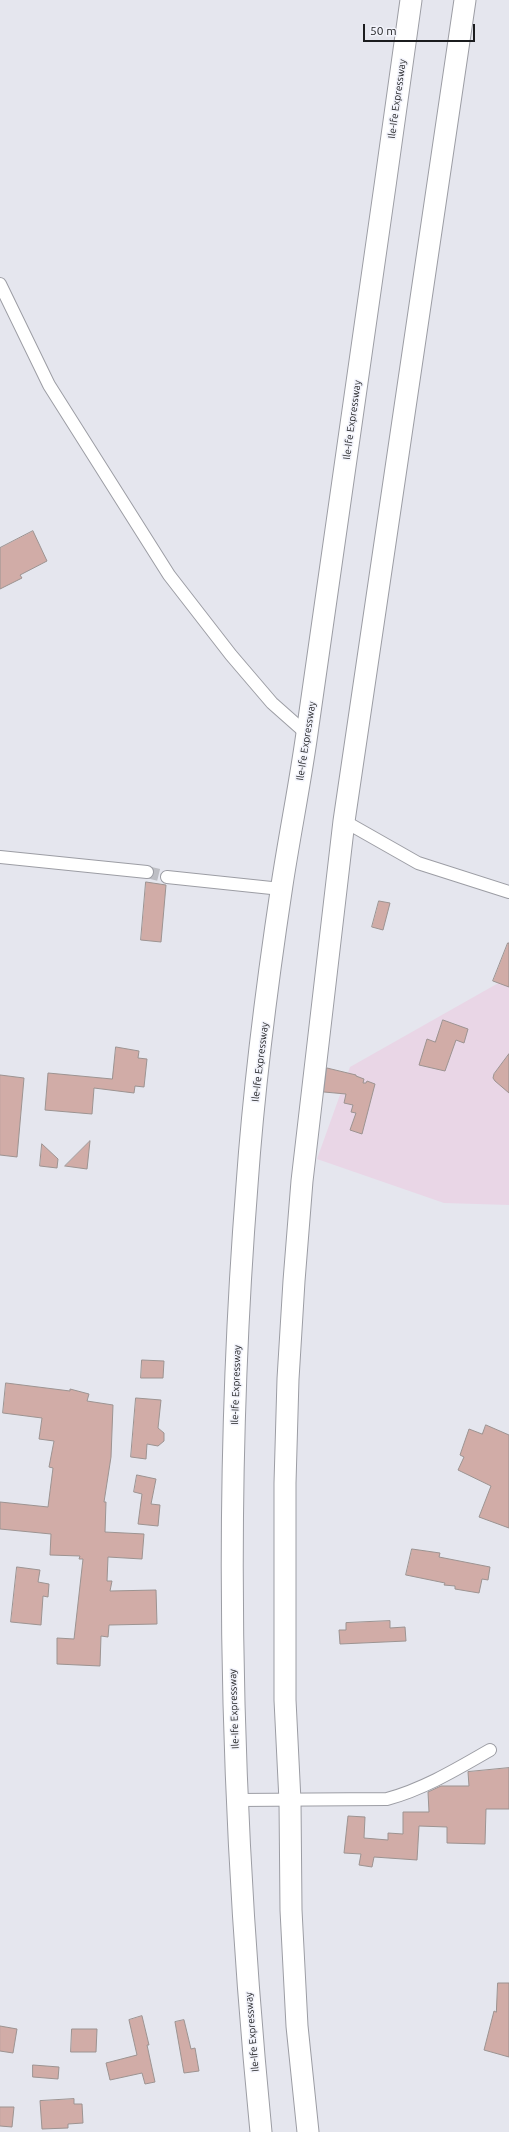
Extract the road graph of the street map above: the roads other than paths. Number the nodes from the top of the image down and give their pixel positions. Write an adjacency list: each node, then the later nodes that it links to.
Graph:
1 (411, 0): 4 (highway, Ile-Ife Expressway)
2 (465, 0): 5 (highway)
3 (0, 284): 4 (street)
4 (307, 734): 9 (highway, Ile-Ife Expressway)
5 (344, 821): 10 (street); 13 (highway)
6 (0, 857): 7 (street)
7 (147, 872)
8 (167, 877): 9 (street)
9 (281, 889): 12 (highway, Ile-Ife Expressway)
10 (509, 892)
11 (490, 1750): 13 (street)
12 (237, 1800): 13 (street); 14 (highway, Ile-Ife Expressway)
13 (290, 1801): 15 (highway)
14 (261, 2132)
15 (308, 2132)

